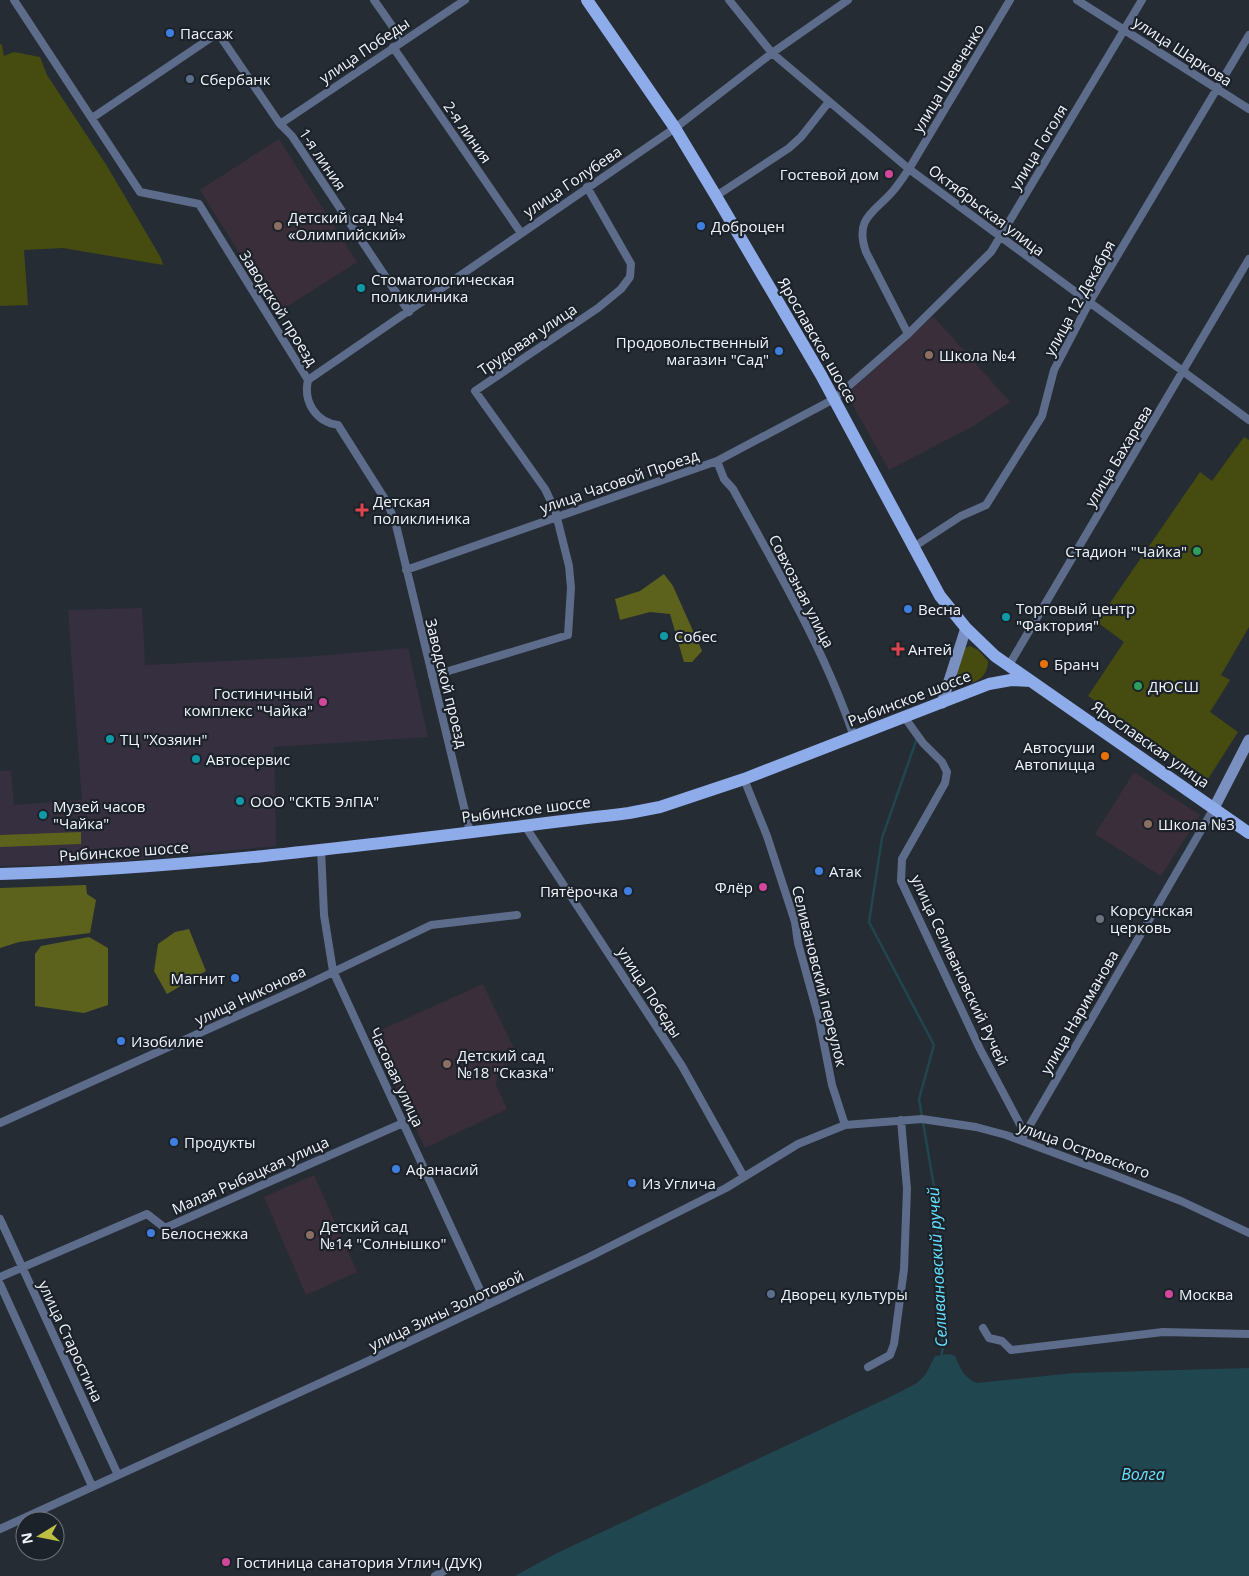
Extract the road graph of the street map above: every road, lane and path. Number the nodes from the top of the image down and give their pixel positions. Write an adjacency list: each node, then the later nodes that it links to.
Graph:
1 (14, 0): 18 (street, Заводской проезд)
2 (374, 0): 12 (street)
3 (465, 0): 12 (street, улица Победы)
4 (587, 0): 20 (main road, Ярославское шоссе)
5 (728, 0): 14 (street, Октябрьская улица)
6 (848, 0): 14 (street, улица Голубева)
7 (1010, 0): 21 (street, улица Шевченко)
8 (1077, 0): 10 (street, улица Шаркова)
9 (1142, 0): 10 (street, улица Гоголя)
10 (1124, 30): 15 (street, улица Шаркова); 25 (street, улица Гоголя)
11 (1249, 35): 15 (street, улица 12 Декабря)
12 (402, 40): 13 (street, улица Победы)
13 (393, 47): 19 (street, улица Победы); 24 (street, 2-я линия)
14 (772, 53): 16 (street, Октябрьская улица); 20 (street, улица Голубева)
15 (1216, 90): 17 (street, улица Шаркова); 27 (street, улица 12 Декабря)
16 (828, 102): 21 (street, Октябрьская улица); 23 (street)
17 (1249, 109)
18 (92, 118): 19 (street, 1-я линия); 31 (street, Заводской проезд)
19 (280, 124): 28 (street, 1-я линия)
20 (675, 128): 22 (street, улица Голубева); 23 (main road, Ярославское шоссе)
21 (909, 169): 25 (street, Октябрьская улица); 29 (street, улица Шевченко)
22 (587, 187): 24 (street, улица Голубева); 35 (street, Трудовая улица)
23 (716, 196): 32 (main road, Ярославское шоссе)
24 (521, 233): 28 (street, улица Голубева)
25 (1001, 236): 27 (street, Октябрьская улица); 29 (street, улица Гоголя)
26 (1249, 259): 30 (street, улица Бахарева)
27 (1089, 303): 30 (street, Октябрьская улица); 36 (street, улица 12 Декабря)
28 (409, 312): 31 (street, улица Голубева)
29 (908, 334): 32 (street, улица Гоголя)
30 (1184, 371): 33 (street, Октябрьская улица); 39 (street, улица Бахарева)
31 (308, 380): 37 (street, Заводской проезд)
32 (834, 399): 34 (street, улица Часовой Проезд); 36 (main road, Ярославское шоссе)
33 (1249, 420)
34 (717, 461): 35 (street, улица Часовой Проезд); 44 (street, Совхозная улица)
35 (558, 517): 37 (street, улица Часовой Проезд); 40 (street, Трудовая улица)
36 (912, 548): 38 (main road, Ярославское шоссе)
37 (406, 570): 40 (street, Заводской проезд)
38 (966, 628): 39 (main road, Ярославское шоссе); 42 (main road)
39 (1009, 666): 41 (main road, Ярославское шоссе)
40 (432, 676): 49 (street, Заводской проезд)
41 (1033, 681): 42 (main road, Рыбинское шоссе); 47 (main road, Ярославская улица)
42 (942, 703): 43 (main road, Рыбинское шоссе)
43 (905, 718): 44 (main road, Рыбинское шоссе); 59 (street, улица Селивановский Ручей)
44 (854, 737): 46 (main road, Рыбинское шоссе)
45 (1249, 740): 47 (main road, улица Нариманова)
46 (744, 779): 48 (main road, Рыбинское шоссе); 58 (street, Селивановский переулок)
47 (1214, 808): 50 (main road, Ярославская улица); 59 (street, улица Нариманова)
48 (525, 826): 49 (main road, Рыбинское шоссе); 60 (street, улица Победы)
49 (470, 832): 51 (main road, Рыбинское шоссе)
50 (1249, 833)
51 (320, 849): 52 (main road, Рыбинское шоссе); 54 (street, Часовая улица)
52 (0, 874)
53 (517, 915): 54 (street, улица Никонова)
54 (334, 971): 56 (street, улица Никонова); 57 (street, Часовая улица)
55 (901, 1120): 58 (street, улица Зины Золотовой); 59 (street, улица Островского); 69 (street)
56 (0, 1123)
57 (403, 1123): 63 (street, Малая Рыбацкая улица); 66 (street, Часовая улица)
58 (845, 1125): 60 (street, улица Зины Золотовой)
59 (1022, 1137): 62 (street, улица Островского)
60 (744, 1177): 66 (street, улица Зины Золотовой)
61 (0, 1218): 63 (street, улица Старостина)
62 (1249, 1233)
63 (22, 1268): 64 (street, Малая Рыбацкая улица); 70 (street, улица Старостина)
64 (0, 1278)
65 (0, 1284): 71 (street)
66 (487, 1305): 70 (street, улица Зины Золотовой)
67 (984, 1328): 68 (street)
68 (1249, 1334)
69 (868, 1367)
70 (118, 1475): 71 (street, улица Зины Золотовой)
71 (92, 1486): 72 (street, улица Зины Золотовой)
72 (0, 1529)
73 (444, 1571): 74 (street)
74 (435, 1576)

